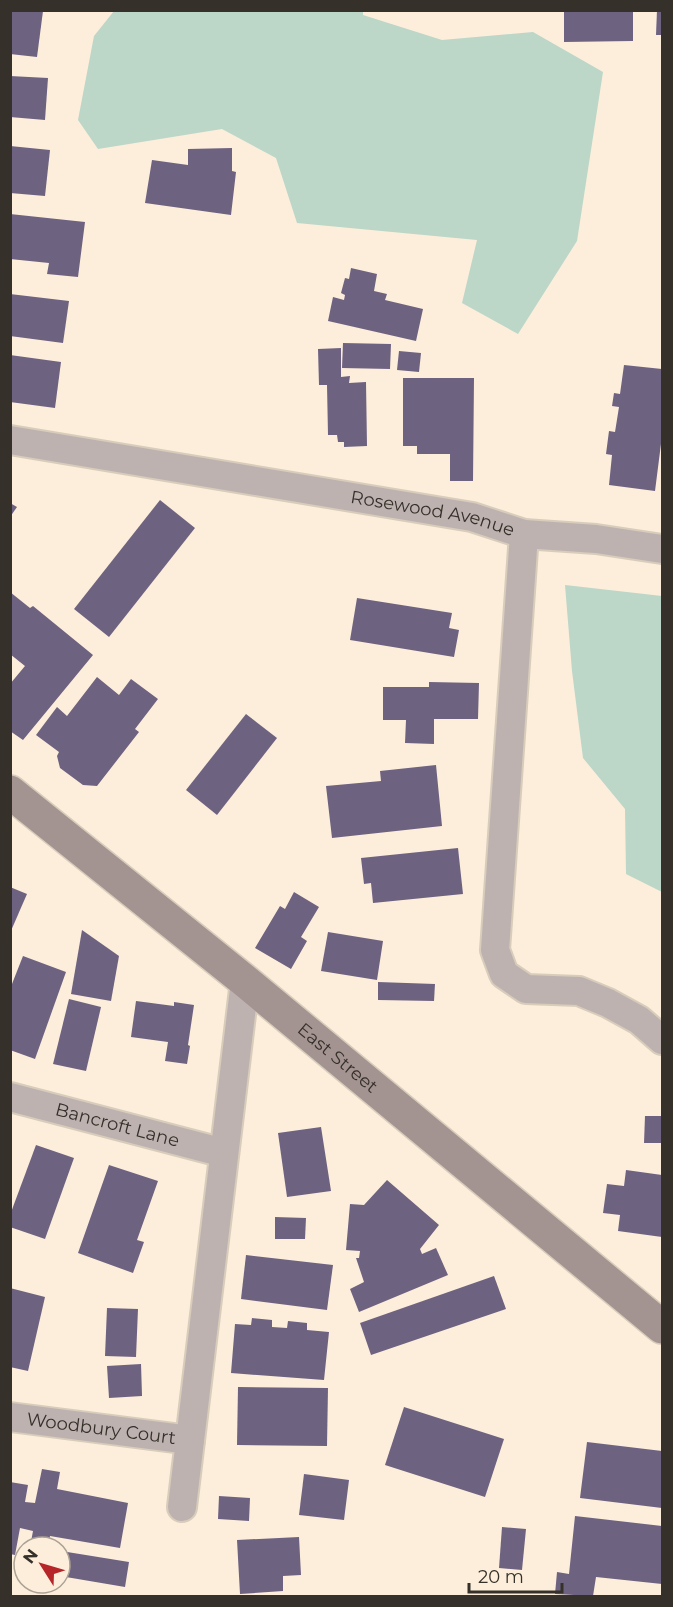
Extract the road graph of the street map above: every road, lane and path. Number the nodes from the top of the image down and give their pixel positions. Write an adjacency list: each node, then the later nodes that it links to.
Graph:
1 (10, 440): 2 (street, Rosewood Avenue)
2 (524, 534): 3 (street); 6 (street, Rosewood Avenue)
3 (663, 549)
4 (10, 792): 5 (main road, East Street)
5 (245, 981): 8 (street); 9 (main road, East Street)
6 (663, 1040)
7 (10, 1097): 8 (street, Bancroft Lane)
8 (224, 1154): 11 (street)
9 (663, 1327)
10 (10, 1417): 11 (street, Woodbury Court)
11 (190, 1440): 12 (street)
12 (182, 1507)

